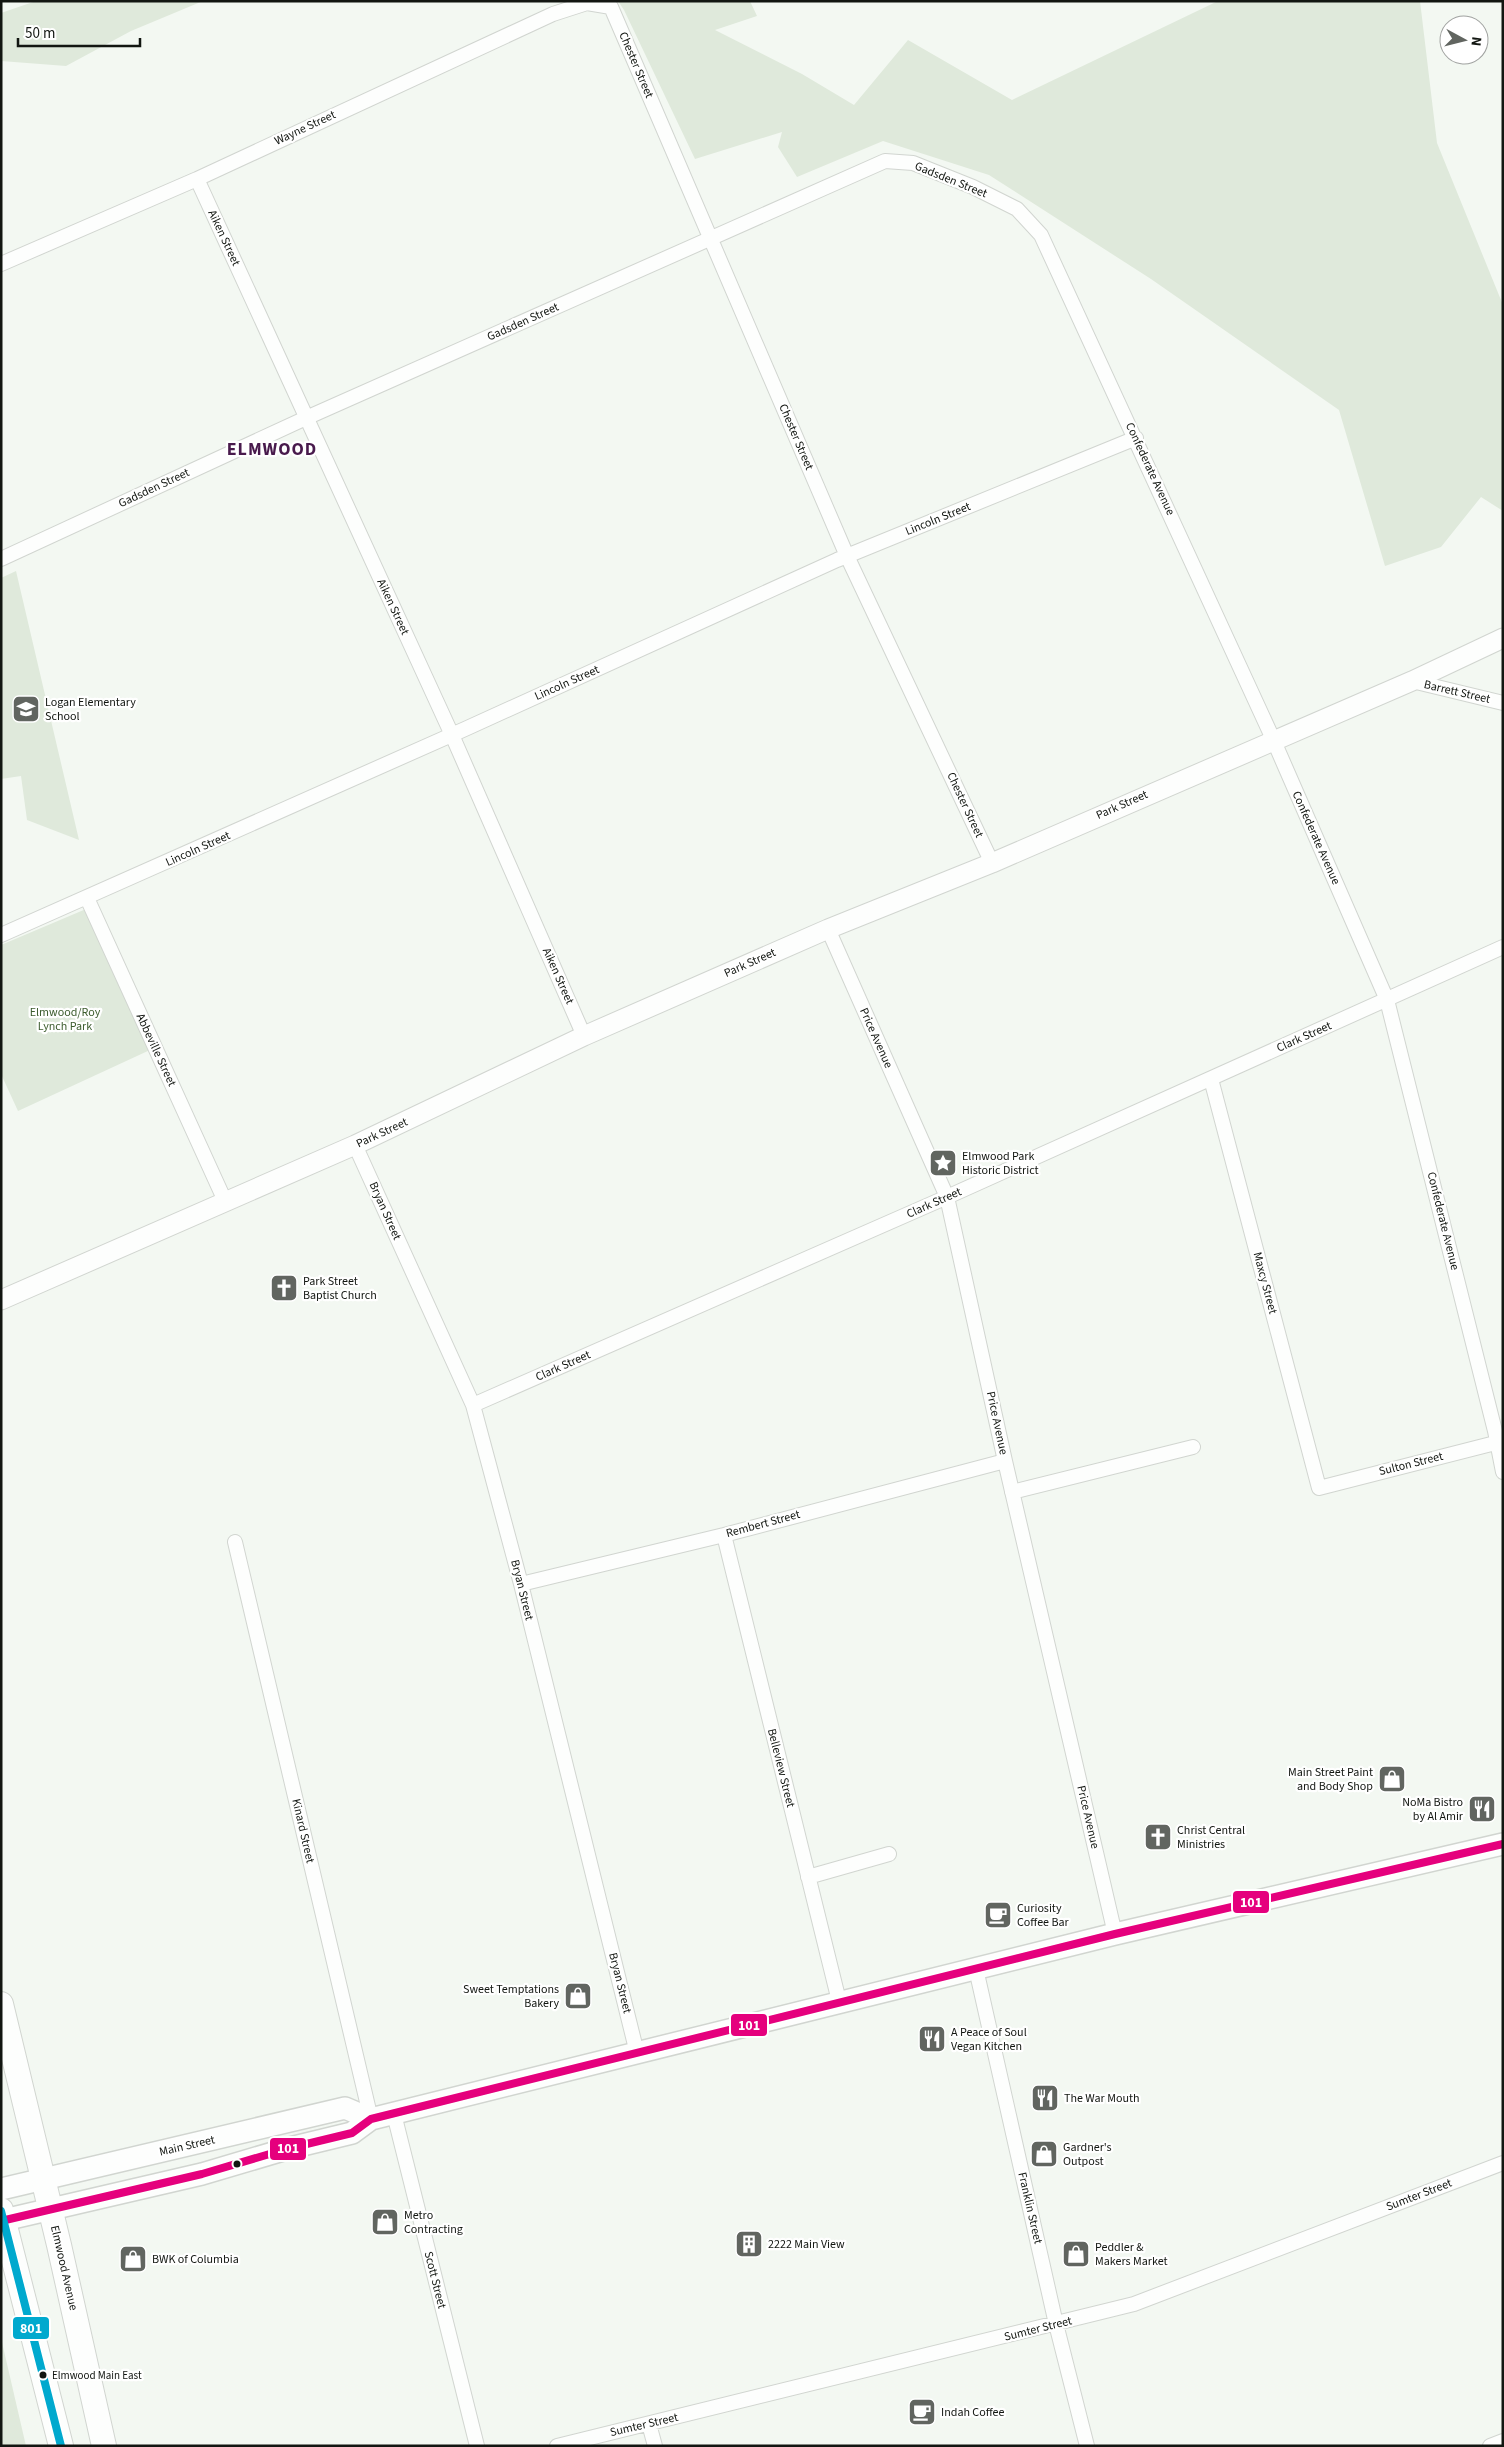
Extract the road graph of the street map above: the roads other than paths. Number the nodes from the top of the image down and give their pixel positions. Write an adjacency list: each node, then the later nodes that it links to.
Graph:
1 (611, 7): 2 (street, Wayne Street); 4 (street, Chester Street)
2 (197, 179): 5 (street, Wayne Street); 6 (street, Aiken Street)
3 (1041, 235): 4 (street, Gadsden Street); 7 (street, Confederate Avenue)
4 (712, 240): 6 (street, Gadsden Street); 8 (street, Chester Street)
5 (1, 264)
6 (306, 418): 9 (street, Gadsden Street); 13 (street, Aiken Street)
7 (1136, 438): 8 (street, Lincoln Street); 14 (street, Confederate Avenue)
8 (847, 556): 13 (street, Lincoln Street); 15 (street, Chester Street)
9 (1, 559)
10 (1503, 638): 11 (street, Park Street)
11 (1412, 681): 12 (street, Barrett Street); 14 (street, Park Street)
12 (1503, 703)
13 (452, 735): 16 (street, Lincoln Street); 21 (street, Aiken Street)
14 (1273, 739): 15 (street, Park Street); 20 (street, Confederate Avenue)
15 (992, 862): 17 (street, Park Street)
16 (87, 898): 18 (street, Lincoln Street); 25 (street, Abbeville Street)
17 (828, 929): 21 (street, Park Street); 24 (street, Price Avenue)
18 (1, 935)
19 (1503, 946): 20 (street, Clark Street)
20 (1387, 1000): 22 (street, Clark Street); 28 (street, Confederate Avenue)
21 (584, 1036): 23 (street, Park Street)
22 (1211, 1079): 24 (street, Clark Street); 32 (street, Maxcy Street)
23 (356, 1145): 25 (street, Park Street); 27 (street, Bryan Street)
24 (947, 1197): 27 (street, Clark Street); 30 (street, Price Avenue)
25 (226, 1202): 26 (street, Park Street)
26 (1, 1300)
27 (473, 1405): 36 (street, Bryan Street)
28 (1500, 1442): 31 (street, Confederate Avenue); 32 (street, Sulton Street)
29 (1193, 1447): 33 (street)
30 (1005, 1461): 33 (street, Price Avenue); 34 (street, Rembert Street)
31 (1503, 1472)
32 (1319, 1488)
33 (1012, 1492): 40 (street, Price Avenue)
34 (724, 1535): 36 (street, Rembert Street); 39 (street, Belleview Street)
35 (235, 1542): 46 (street, Kinard Street)
36 (521, 1584): 44 (street, Bryan Street)
37 (1503, 1844): 40 (main road)
38 (889, 1854): 39 (street)
39 (808, 1877): 42 (street, Belleview Street)
40 (1116, 1934): 41 (main road)
41 (976, 1969): 42 (main road); 52 (street, Franklin Street)
42 (839, 2001): 44 (main road)
43 (1, 2004): 48 (highway, Elmwood Avenue)
44 (637, 2053): 45 (main road)
45 (394, 2114): 46 (main road); 57 (street, Scott Street)
46 (371, 2119): 48 (main road, Main Street); 50 (main road)
47 (1503, 2163): 52 (street, Sumter Street)
48 (44, 2179): 49 (main road, Main Street); 50 (highway, Elmwood Avenue)
49 (1, 2189)
50 (51, 2210): 51 (main road); 56 (highway, Elmwood Avenue)
51 (2, 2217): 55 (highway)
52 (1056, 2324): 53 (street, Sumter Street); 60 (street, Franklin Street)
53 (649, 2424): 58 (street, Sumter Street); 59 (street)
54 (1503, 2441): 61 (street)
55 (61, 2446)
56 (104, 2446)
57 (477, 2446)
58 (557, 2446)
59 (655, 2446)
60 (1086, 2446)
61 (1490, 2446)

